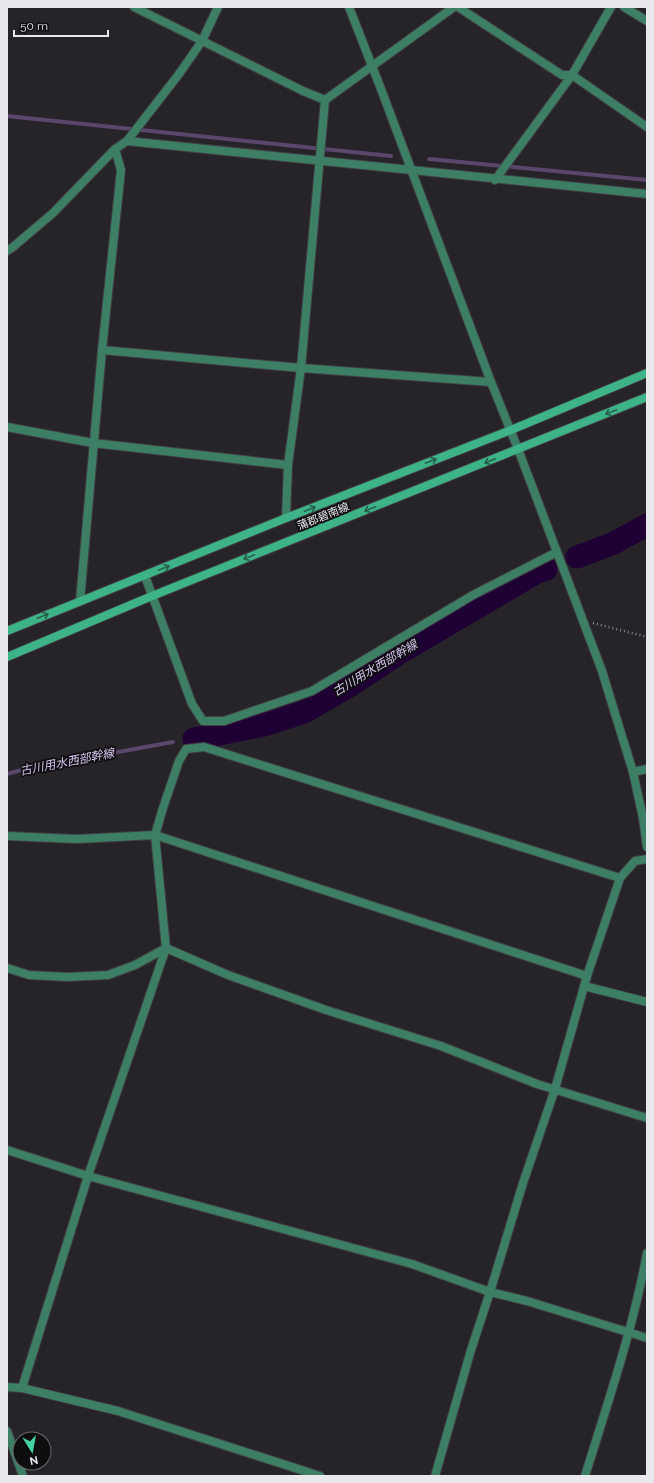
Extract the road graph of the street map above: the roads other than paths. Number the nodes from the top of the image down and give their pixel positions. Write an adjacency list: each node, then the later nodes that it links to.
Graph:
1 (134, 7): 9 (street)
2 (218, 7): 9 (street)
3 (349, 7): 10 (street)
4 (454, 7): 10 (street)
5 (458, 7): 11 (street)
6 (611, 7): 11 (street)
7 (624, 7): 8 (street)
8 (647, 21)
9 (202, 41): 12 (street); 14 (street)
10 (372, 66): 12 (street); 17 (street)
11 (572, 76): 13 (street); 18 (street)
12 (325, 100): 16 (street)
13 (647, 128)
14 (129, 138): 15 (street); 16 (street)
15 (115, 149): 20 (street); 21 (street)
16 (320, 158): 17 (street); 22 (street)
17 (412, 171): 18 (street); 24 (street)
18 (497, 177): 19 (street)
19 (647, 194)
20 (7, 251)
21 (102, 350): 22 (street); 28 (street)
22 (301, 368): 24 (street); 30 (street)
23 (647, 373): 27 (main road, 蒲郡碧南線)
24 (491, 382): 27 (street)
25 (647, 397): 29 (main road, 蒲郡碧南線, one-way to 29)
26 (7, 428): 28 (street)
27 (511, 430): 29 (street); 31 (main road, 蒲郡碧南線, one-way to 27)
28 (93, 443): 30 (street); 35 (street)
29 (518, 449): 32 (street); 34 (main road, 蒲郡碧南線, one-way to 34)
30 (288, 465): 31 (street)
31 (286, 518): 33 (main road, 蒲郡碧南線, one-way to 31)
32 (557, 552): 34 (street); 39 (street)
33 (145, 576): 34 (street); 35 (main road, 蒲郡碧南線)
34 (152, 596): 37 (main road, 蒲郡碧南線)
35 (80, 601): 36 (main road, 蒲郡碧南線, one-way to 35)
36 (7, 631)
37 (7, 657)
38 (647, 769): 39 (street)
39 (633, 772): 42 (street)
40 (155, 835): 41 (street); 44 (street); 45 (street); 47 (street)
41 (7, 836)
42 (647, 847)
43 (647, 859): 44 (street)
44 (620, 878): 47 (street)
45 (166, 948): 46 (street); 50 (street); 53 (street)
46 (7, 968)
47 (587, 976): 48 (street)
48 (584, 986): 49 (street); 50 (street)
49 (647, 1002)
50 (555, 1088): 51 (street); 55 (street)
51 (647, 1118)
52 (7, 1150): 53 (street)
53 (88, 1176): 55 (street); 59 (street)
54 (647, 1253): 56 (street)
55 (490, 1292): 56 (street); 63 (street)
56 (629, 1333): 57 (street); 64 (street)
57 (647, 1338)
58 (7, 1387): 59 (street)
59 (22, 1388): 62 (street)
60 (7, 1431): 61 (street)
61 (23, 1476)
62 (320, 1476)
63 (435, 1476)
64 (585, 1476)

